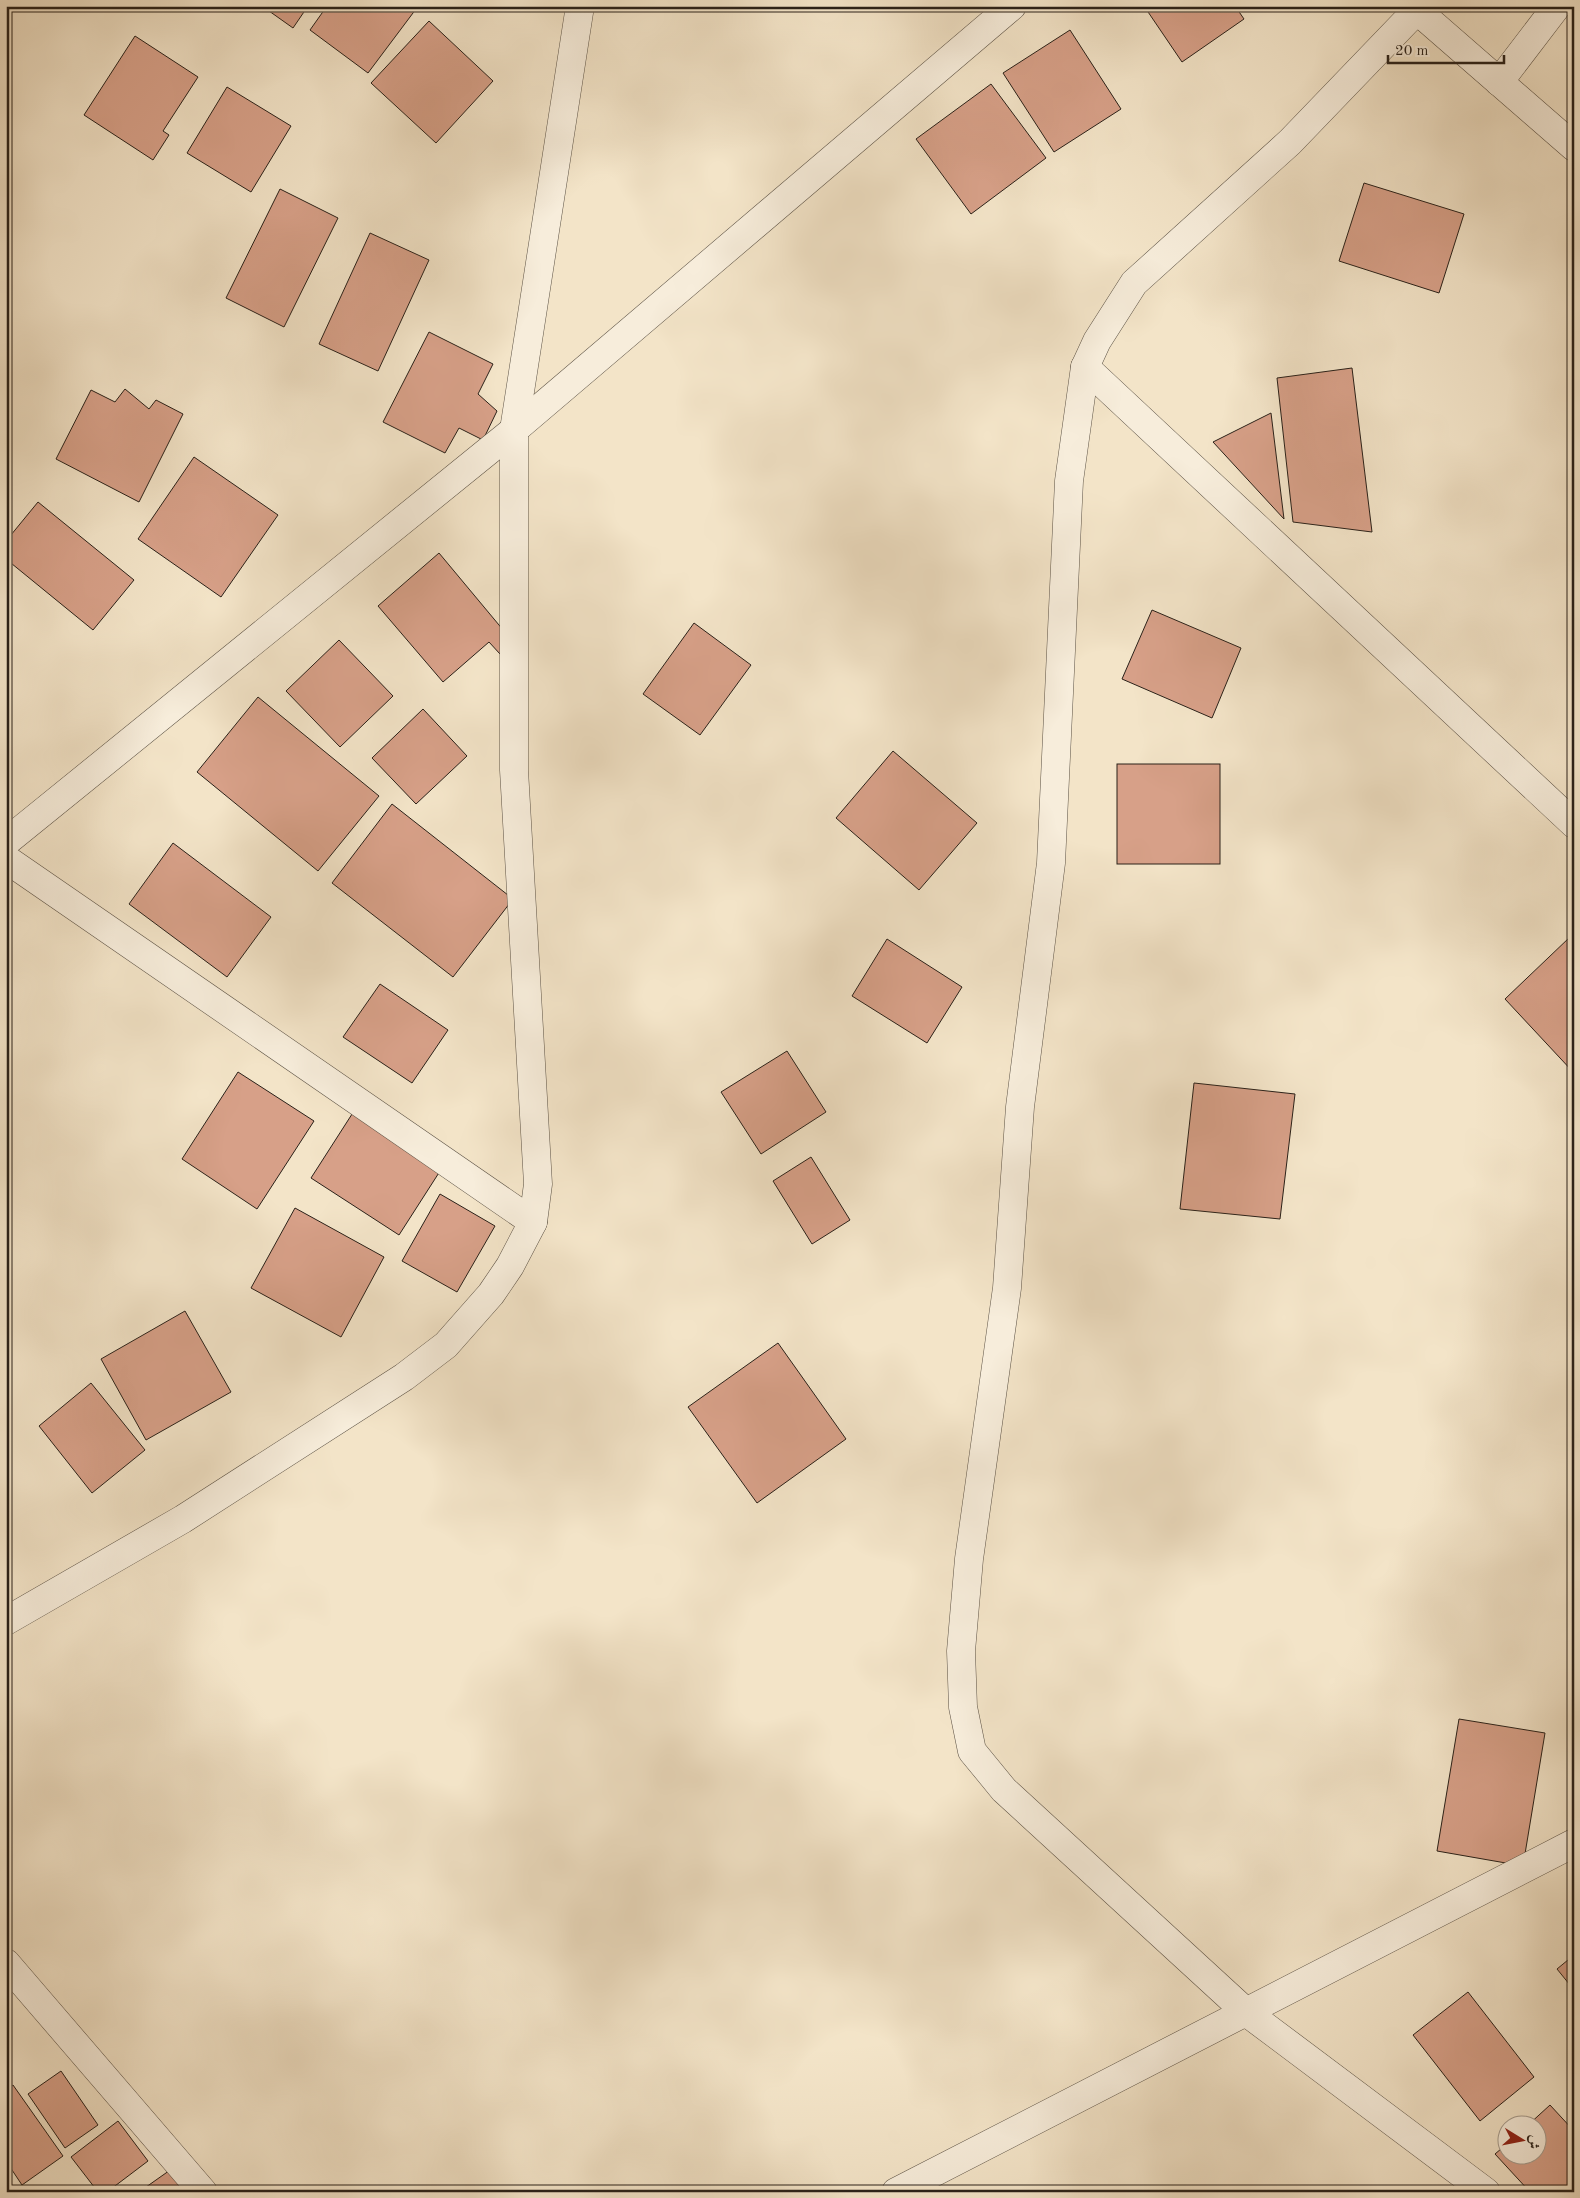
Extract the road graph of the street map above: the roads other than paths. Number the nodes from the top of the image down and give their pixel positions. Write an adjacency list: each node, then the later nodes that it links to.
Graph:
1 (580, 6): 8 (street)
2 (1012, 6): 8 (street)
3 (1557, 6): 5 (street)
4 (1415, 8): 5 (street); 7 (street)
5 (1499, 82): 6 (street)
6 (1574, 147)
7 (1085, 367): 9 (street); 16 (street)
8 (514, 430): 10 (street); 12 (street)
9 (1574, 824)
10 (6, 842)
11 (6, 859): 12 (street)
12 (533, 1222): 13 (street)
13 (6, 1621)
14 (1574, 1843): 16 (street)
15 (6, 1963): 17 (street)
16 (1246, 2012): 18 (street); 19 (street)
17 (204, 2192)
18 (896, 2192)
19 (1486, 2192)

